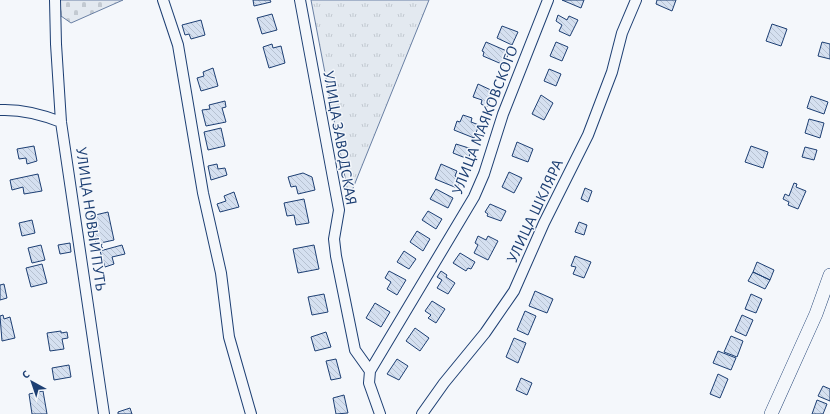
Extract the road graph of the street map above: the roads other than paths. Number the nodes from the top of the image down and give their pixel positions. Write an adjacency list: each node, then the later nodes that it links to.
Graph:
1 (55, 0): 7 (street, УЛИЦА НОВЫЙ ПУТЬ)
2 (164, 0): 11 (street)
3 (300, 0): 9 (street, УЛИЦА ЗАВОДСКАЯ)
4 (548, 0): 9 (street, УЛИЦА МАЯКОВСКОГО)
5 (636, 0): 13 (street, УЛИЦА ШКЛЯРА)
6 (0, 110): 7 (street)
7 (61, 122): 10 (street, УЛИЦА НОВЫЙ ПУТЬ)
8 (830, 275): 14 (main road)
9 (370, 371): 12 (street)
10 (104, 414)
11 (251, 414)
12 (380, 414)
13 (422, 414)
14 (771, 414)

